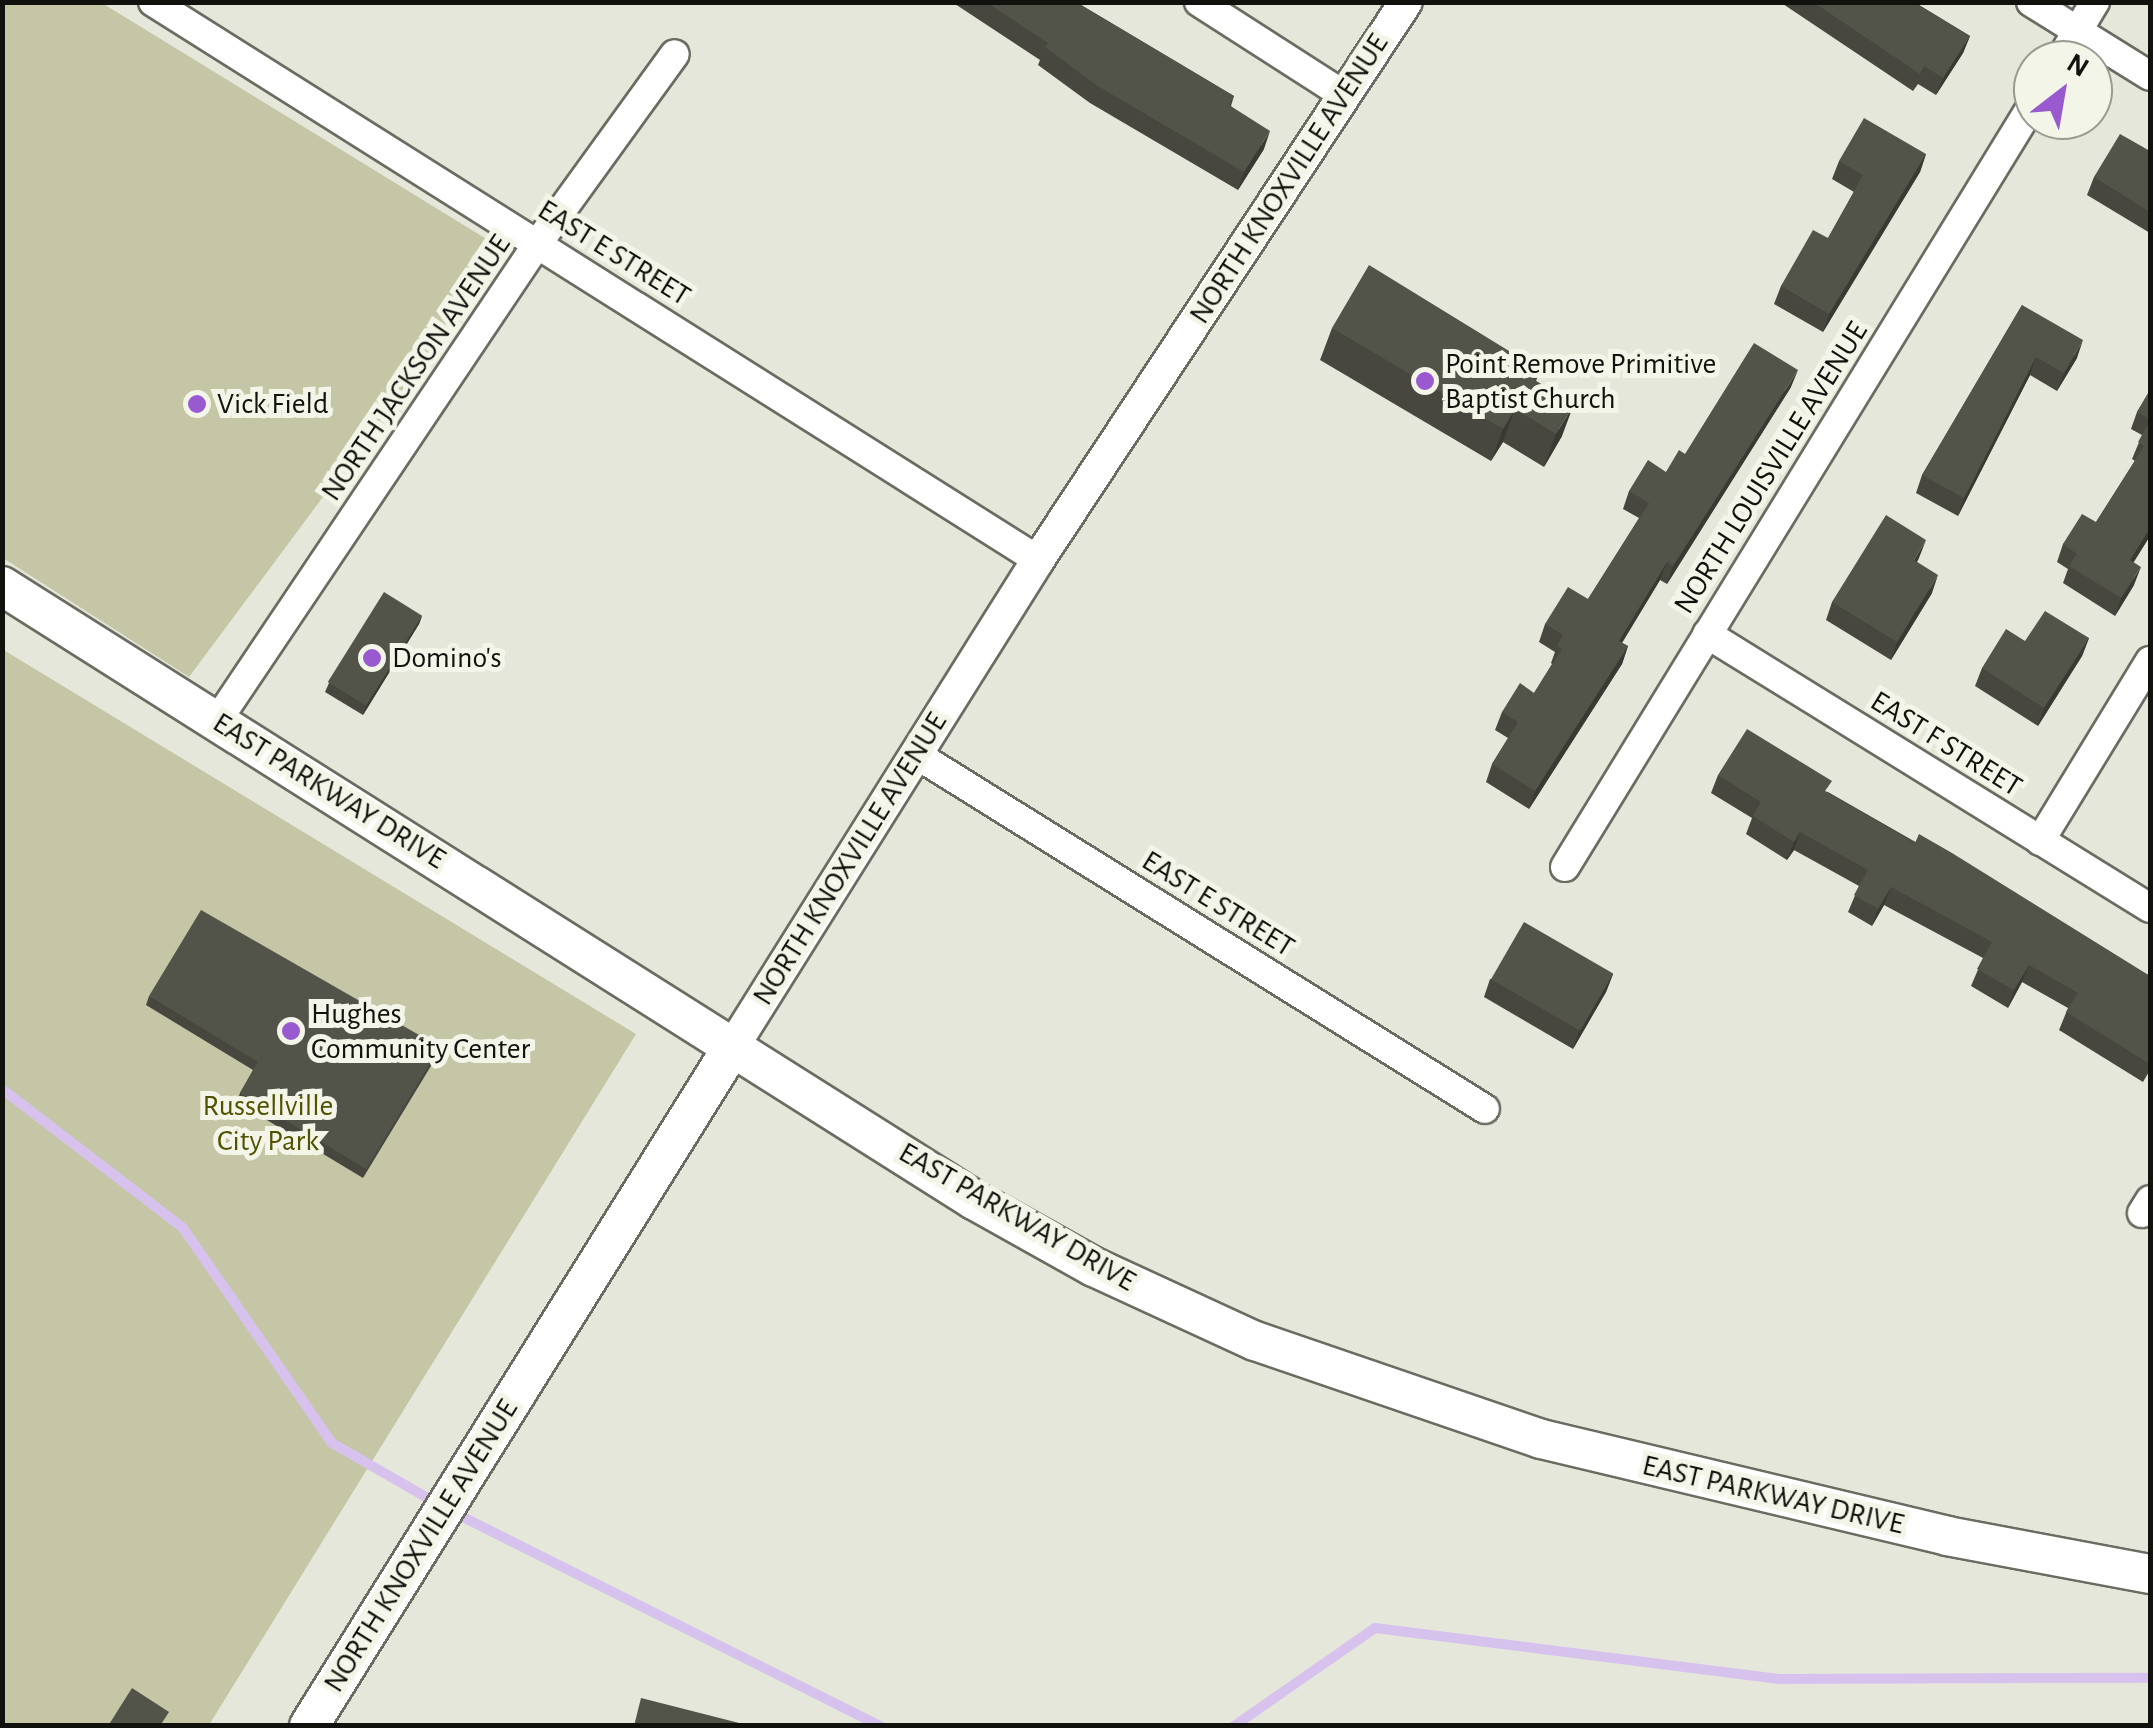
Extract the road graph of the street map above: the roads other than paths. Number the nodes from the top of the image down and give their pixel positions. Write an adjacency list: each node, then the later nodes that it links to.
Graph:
1 (153, 2): 12 (street, EAST E STREET)
2 (1199, 2): 10 (street)
3 (1406, 2): 10 (street, NORTH KNOXVILLE AVENUE)
4 (2032, 2): 6 (street)
5 (2095, 2): 6 (street)
6 (2078, 31): 7 (street); 9 (street)
7 (2072, 40)
8 (675, 54): 12 (street, NORTH JACKSON AVENUE)
9 (2150, 76)
10 (1344, 95): 13 (street, NORTH KNOXVILLE AVENUE)
11 (2013, 137): 15 (street, NORTH LOUISVILLE AVENUE)
12 (538, 243): 13 (street, EAST E STREET); 17 (street, NORTH JACKSON AVENUE)
13 (1038, 560): 18 (street, NORTH KNOXVILLE AVENUE)
14 (2, 586): 17 (main road, EAST PARKWAY DRIVE)
15 (1707, 634): 19 (street, EAST F STREET); 20 (street, NORTH LOUISVILLE AVENUE)
16 (2150, 661): 19 (street)
17 (217, 721): 22 (main road, EAST PARKWAY DRIVE)
18 (916, 755): 22 (street, NORTH KNOXVILLE AVENUE); 23 (street, EAST E STREET)
19 (2040, 840): 21 (street, EAST F STREET)
20 (1566, 867)
21 (2150, 908)
22 (734, 1043): 24 (main road, EAST PARKWAY DRIVE); 25 (main road, NORTH KNOXVILLE AVENUE)
23 (1484, 1109)
24 (2150, 1574)
25 (309, 1726)

